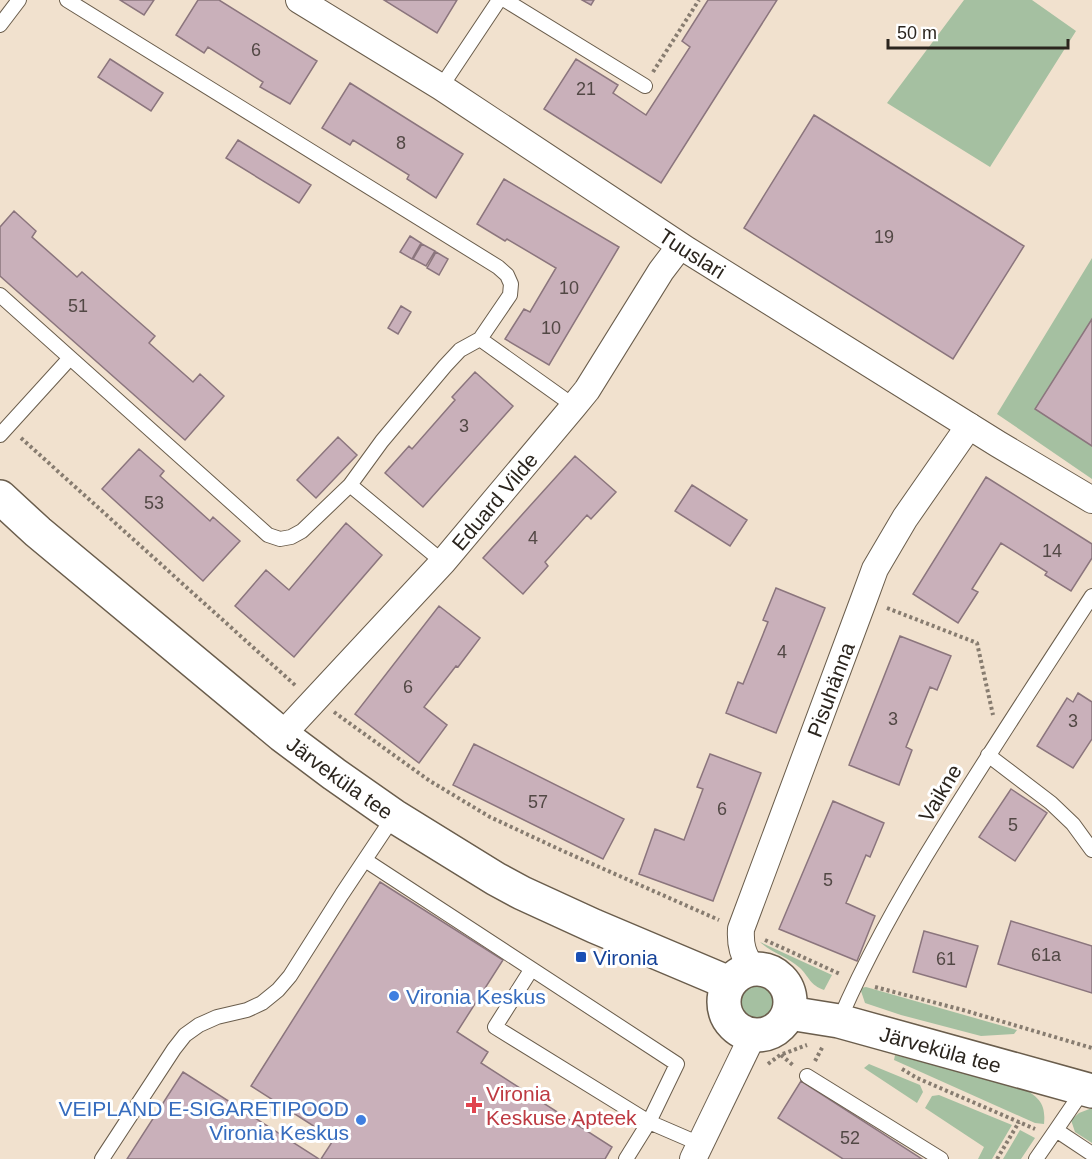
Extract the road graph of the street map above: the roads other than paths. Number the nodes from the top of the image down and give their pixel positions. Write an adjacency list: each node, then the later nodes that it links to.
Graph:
1 (19, 0): 6 (lane)
2 (66, 0): 11 (lane)
3 (299, 0): 8 (street, Tuuslari)
4 (499, 0): 8 (lane)
5 (505, 0): 7 (lane)
6 (0, 25)
7 (645, 86)
8 (441, 87): 9 (street, Tuuslari)
9 (680, 246): 13 (street, Eduard Vilde); 14 (street, Tuuslari)
10 (0, 295): 12 (lane)
11 (480, 339): 13 (lane); 16 (lane)
12 (70, 358): 15 (lane); 16 (lane)
13 (574, 406): 19 (street, Eduard Vilde)
14 (969, 426): 18 (street, Tuuslari); 27 (street, Pisuhänna)
15 (4, 430)
16 (351, 485): 19 (lane)
17 (0, 497): 21 (main road, Järveküla tee)
18 (1092, 500)
19 (443, 562): 21 (street, Eduard Vilde)
20 (1092, 596): 22 (lane, Vaikne)
21 (282, 735): 23 (main road, Järveküla tee)
22 (988, 755): 24 (lane); 29 (lane, Vaikne)
23 (394, 816): 25 (lane); 27 (main road, Järveküla tee)
24 (1092, 850)
25 (365, 860): 26 (lane); 37 (lane)
26 (531, 970): 33 (lane); 33 (lane)
27 (741, 976): 28 (main road); 30 (main road)
28 (789, 1013): 29 (main road, Järveküla tee); 30 (main road)
29 (835, 1033): 32 (main road, Järveküla tee)
30 (753, 1035): 35 (street)
31 (807, 1076): 39 (lane)
32 (1088, 1090): 34 (lane)
33 (649, 1122): 35 (lane); 38 (lane)
34 (1056, 1130): 36 (lane); 40 (lane)
35 (696, 1151)
36 (1092, 1154)
37 (102, 1159)
38 (626, 1159)
39 (941, 1159)
40 (1036, 1159)

